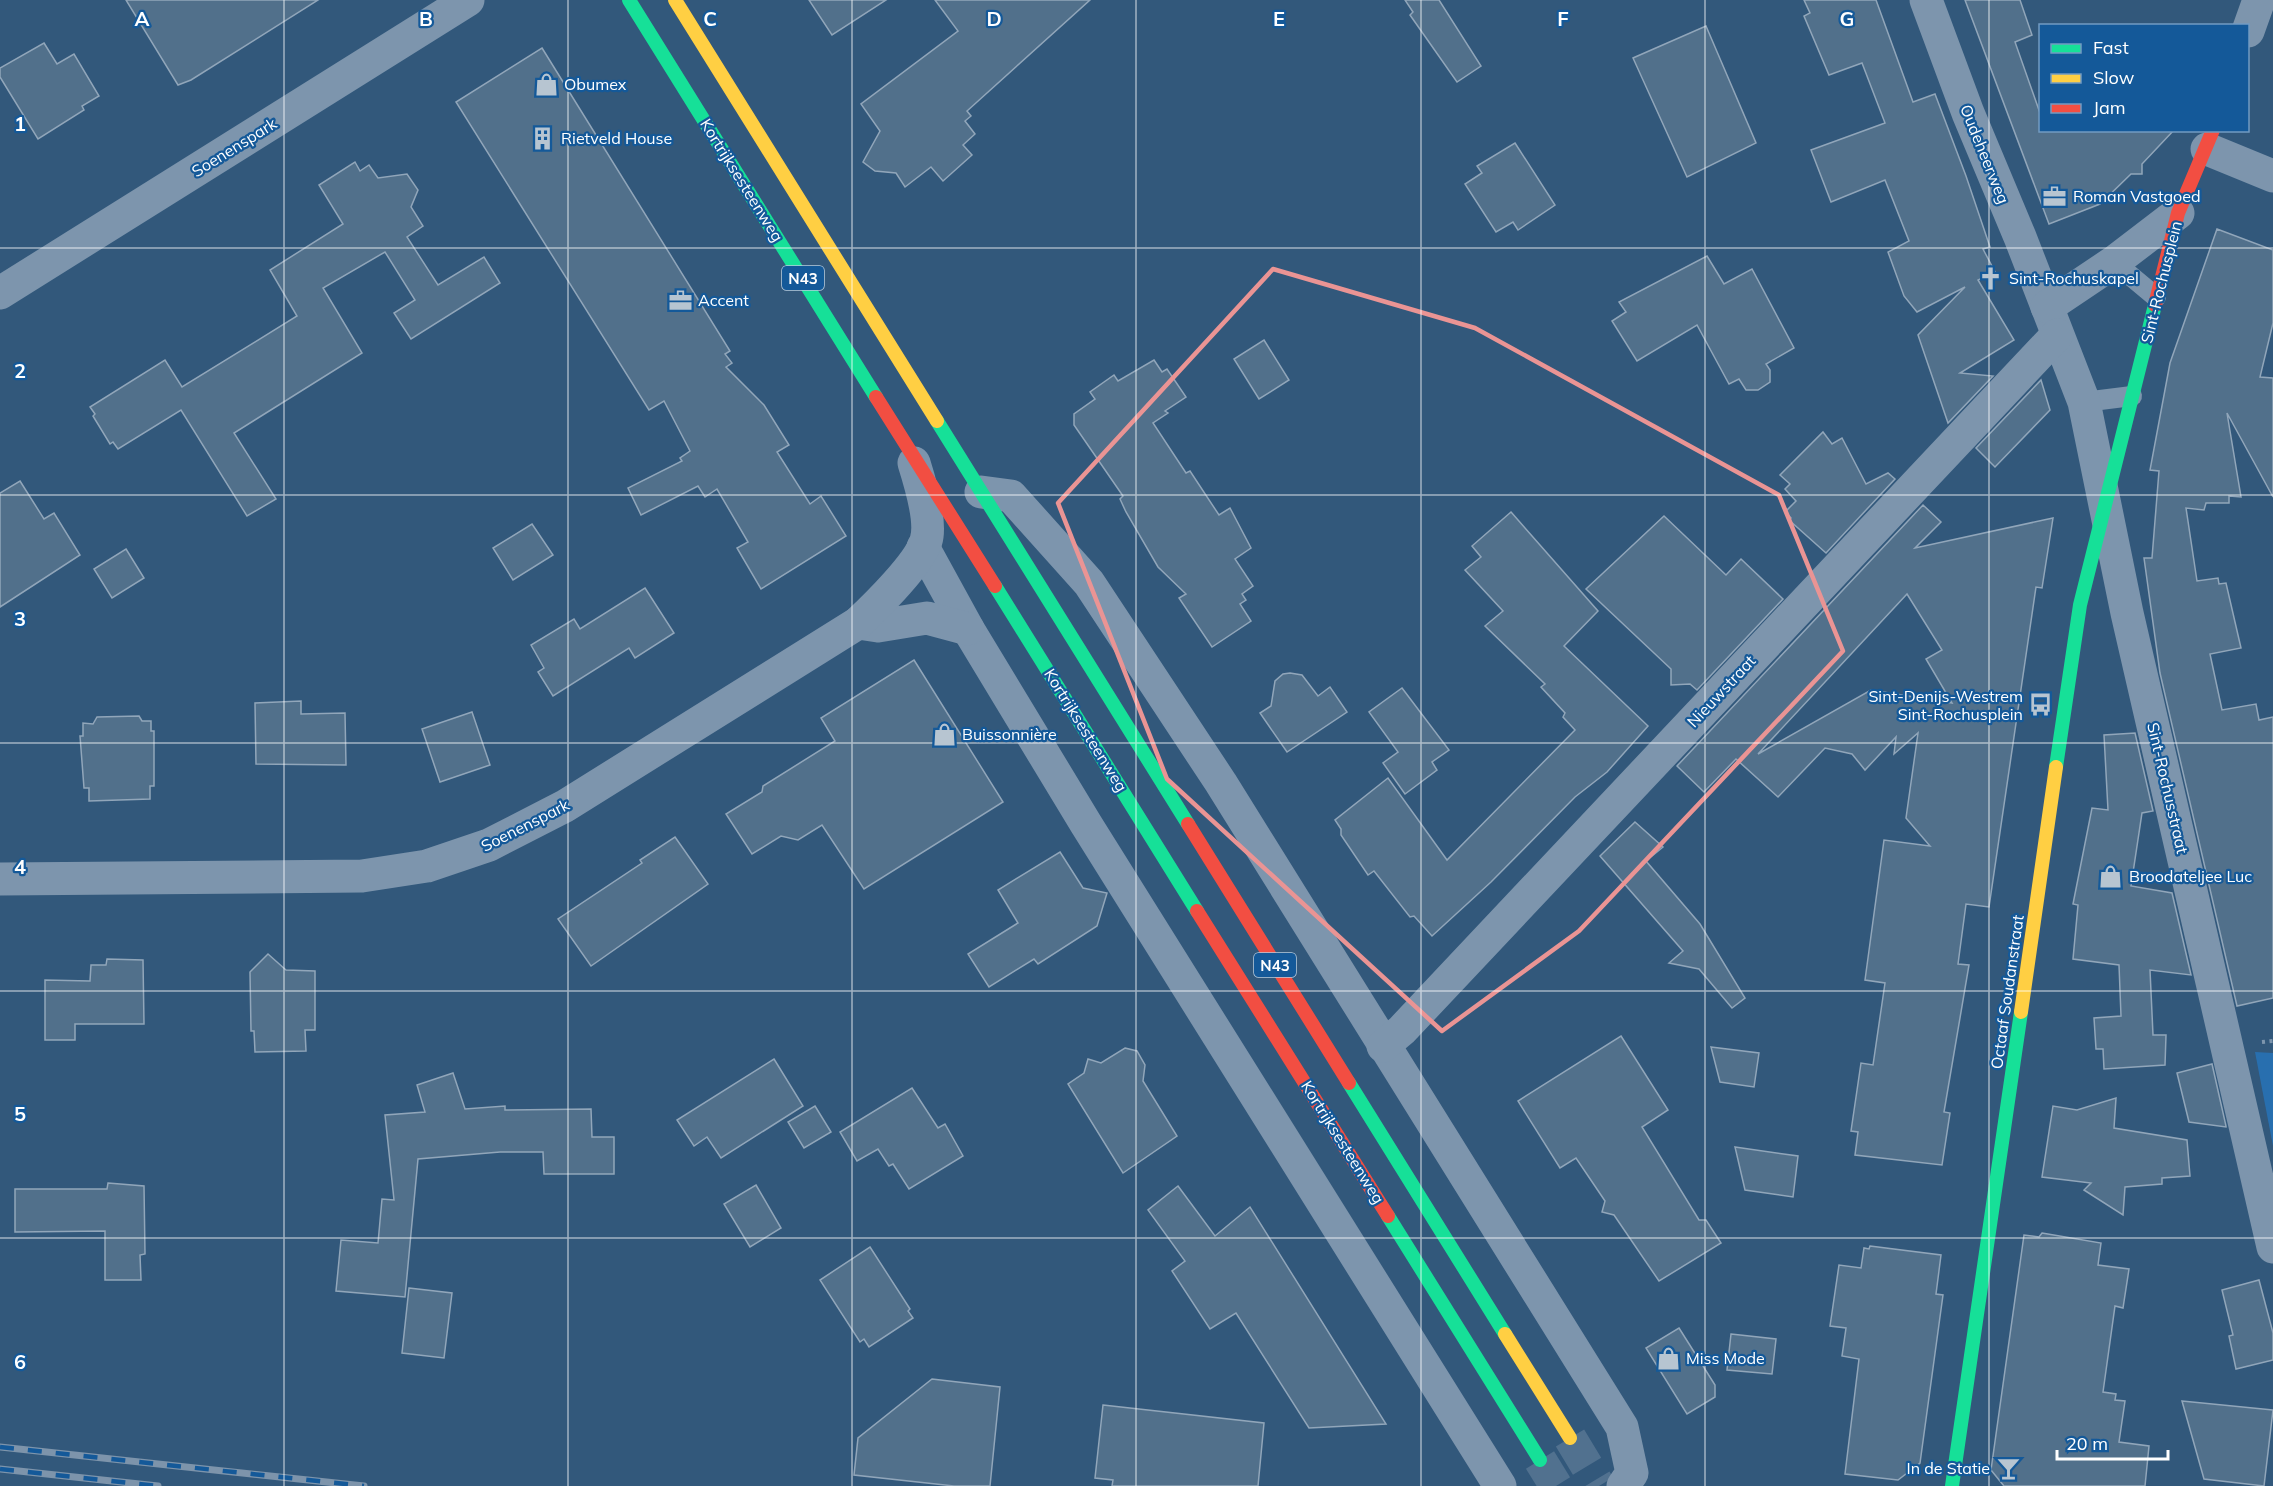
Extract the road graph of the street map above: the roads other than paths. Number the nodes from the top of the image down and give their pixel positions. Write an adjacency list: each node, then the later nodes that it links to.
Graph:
1 (468, 0): 11 (street, Soenenspark)
2 (629, 0): 16 (main road, Kortrijksesteenweg / N43)
3 (675, 0): 17 (main road, N43)
4 (1926, 0): 13 (street, Oudeheerweg)
5 (2259, 0): 6 (street)
6 (2249, 26)
7 (2210, 140): 8 (street); 9 (main road)
8 (2273, 176)
9 (2178, 213): 10 (street, Sint-Rochusplein); 12 (main road, Sint-Rochusplein)
10 (2114, 262): 12 (lane, Sint-Rochusplein); 13 (street, Sint-Rochusplein)
11 (0, 293)
12 (2156, 297): 14 (main road, Sint-Rochusplein)
13 (2052, 321): 15 (street); 23 (street, Nieuwstraat)
14 (2132, 396): 15 (lane); 18 (main road, Sint-Rochusplein)
15 (2084, 402): 18 (street)
16 (909, 447): 19 (street, Soenenspark); 26 (main road, Kortrijksesteenweg / N43)
17 (996, 494): 23 (street); 25 (main road, N43)
18 (2106, 504): 24 (street, Sint-Rochusstraat); 29 (main road, Octaaf Soudanstraat)
19 (922, 547): 20 (street, Soenenspark); 21 (street)
20 (858, 623): 21 (street); 22 (street, Soenenspark)
21 (968, 629): 28 (street)
22 (0, 879)
23 (1383, 1046): 27 (street)
24 (2273, 1247)
25 (1570, 1438)
26 (1540, 1460)
27 (1637, 1482)
28 (1500, 1486)
29 (1952, 1486)

